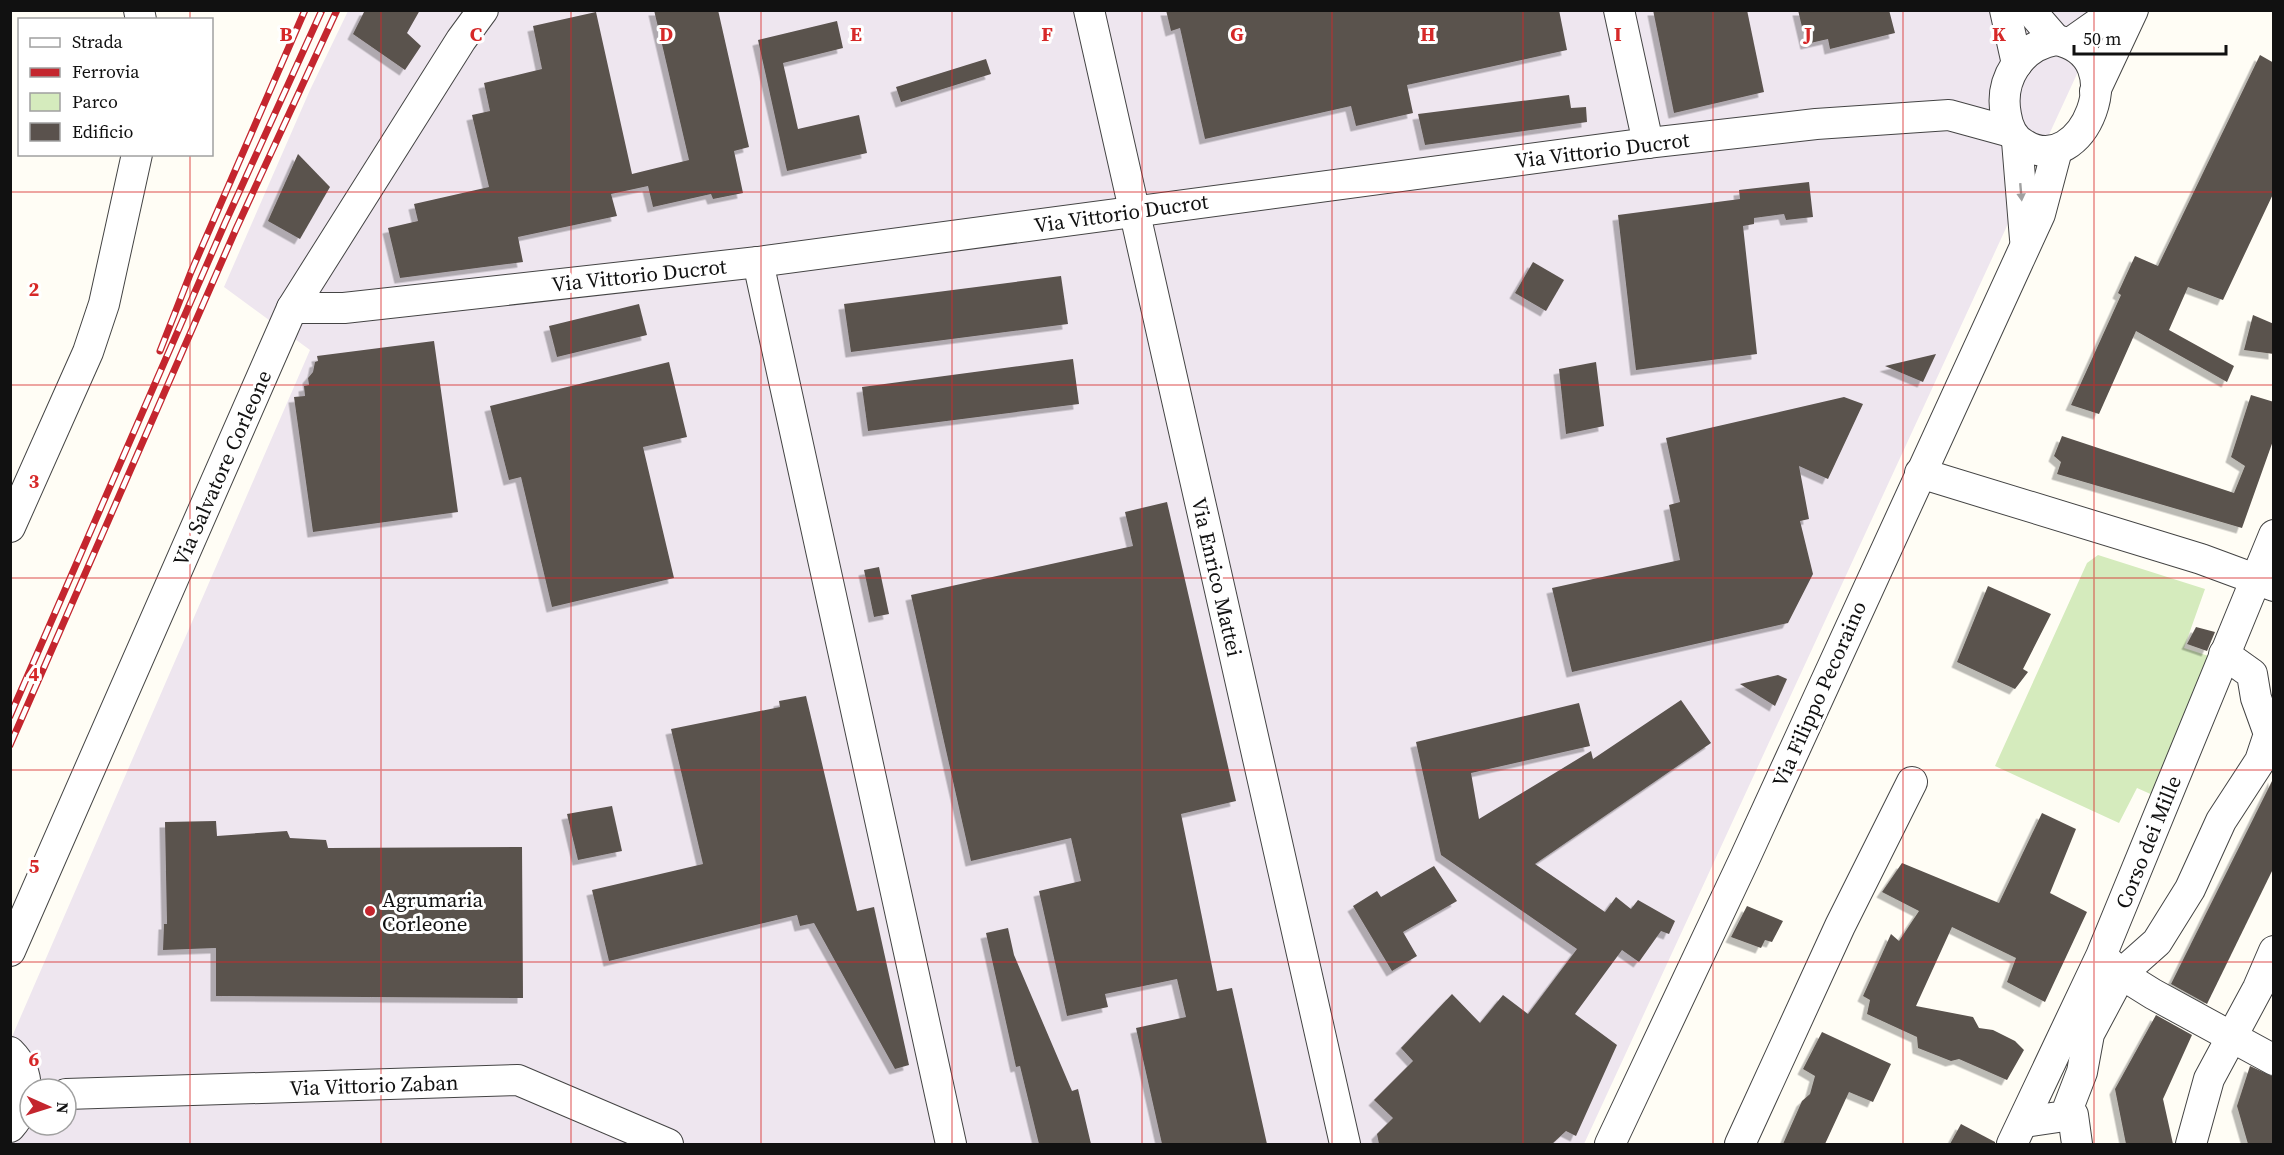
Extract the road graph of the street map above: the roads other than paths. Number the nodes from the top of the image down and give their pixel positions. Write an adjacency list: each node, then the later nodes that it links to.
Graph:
1 (483, 10): 19 (street, Via Salvatore Corleone)
2 (1089, 10): 16 (street, Via Enrico Mattei)
3 (1618, 10): 13 (street)
4 (2006, 10): 9 (street, Via Filippo Pecoraino)
5 (2030, 10): 8 (street)
6 (2117, 10): 8 (street)
7 (2133, 10): 10 (street)
8 (2063, 42): 9 (street); 10 (street)
9 (2011, 76): 11 (street); 12 (street, Via Filippo Pecoraino)
10 (2095, 91): 14 (street)
11 (1949, 115): 12 (street); 13 (street, Via Vittorio Ducrot)
12 (2014, 136): 14 (street); 17 (street, Via Filippo Pecoraino, one-way to 17)
13 (1648, 143): 16 (street, Via Vittorio Ducrot)
14 (2057, 150): 17 (street, Via Filippo Pecoraino)
15 (137, 156): 21 (street)
16 (1135, 212): 18 (street, Via Vittorio Ducrot); 38 (street, Via Enrico Mattei)
17 (2025, 242): 20 (street, Via Filippo Pecoraino)
18 (758, 262): 19 (street, Via Vittorio Ducrot); 37 (street)
19 (292, 308): 26 (street, Via Salvatore Corleone)
20 (1920, 473): 23 (street); 39 (street, Via Filippo Pecoraino)
21 (10, 527)
22 (2274, 536): 23 (street, Corso dei Mille)
23 (2266, 583): 24 (street, Corso dei Mille)
24 (2224, 654): 28 (street, Corso dei Mille); 28 (street)
25 (1912, 782): 40 (street)
26 (10, 951)
27 (2274, 951): 29 (street)
28 (2111, 965): 29 (street); 34 (street); 35 (street, Corso dei Mille)
29 (2230, 1038): 31 (street); 42 (street)
30 (10, 1052): 32 (street)
31 (2274, 1060)
32 (27, 1077)
33 (78, 1094): 36 (street, Via Vittorio Zaban)
34 (2065, 1116): 35 (street); 41 (street)
35 (2018, 1133)
36 (668, 1144)
37 (951, 1144)
38 (1345, 1144)
39 (1610, 1144)
40 (1740, 1144)
41 (2077, 1144)
42 (2191, 1144)

